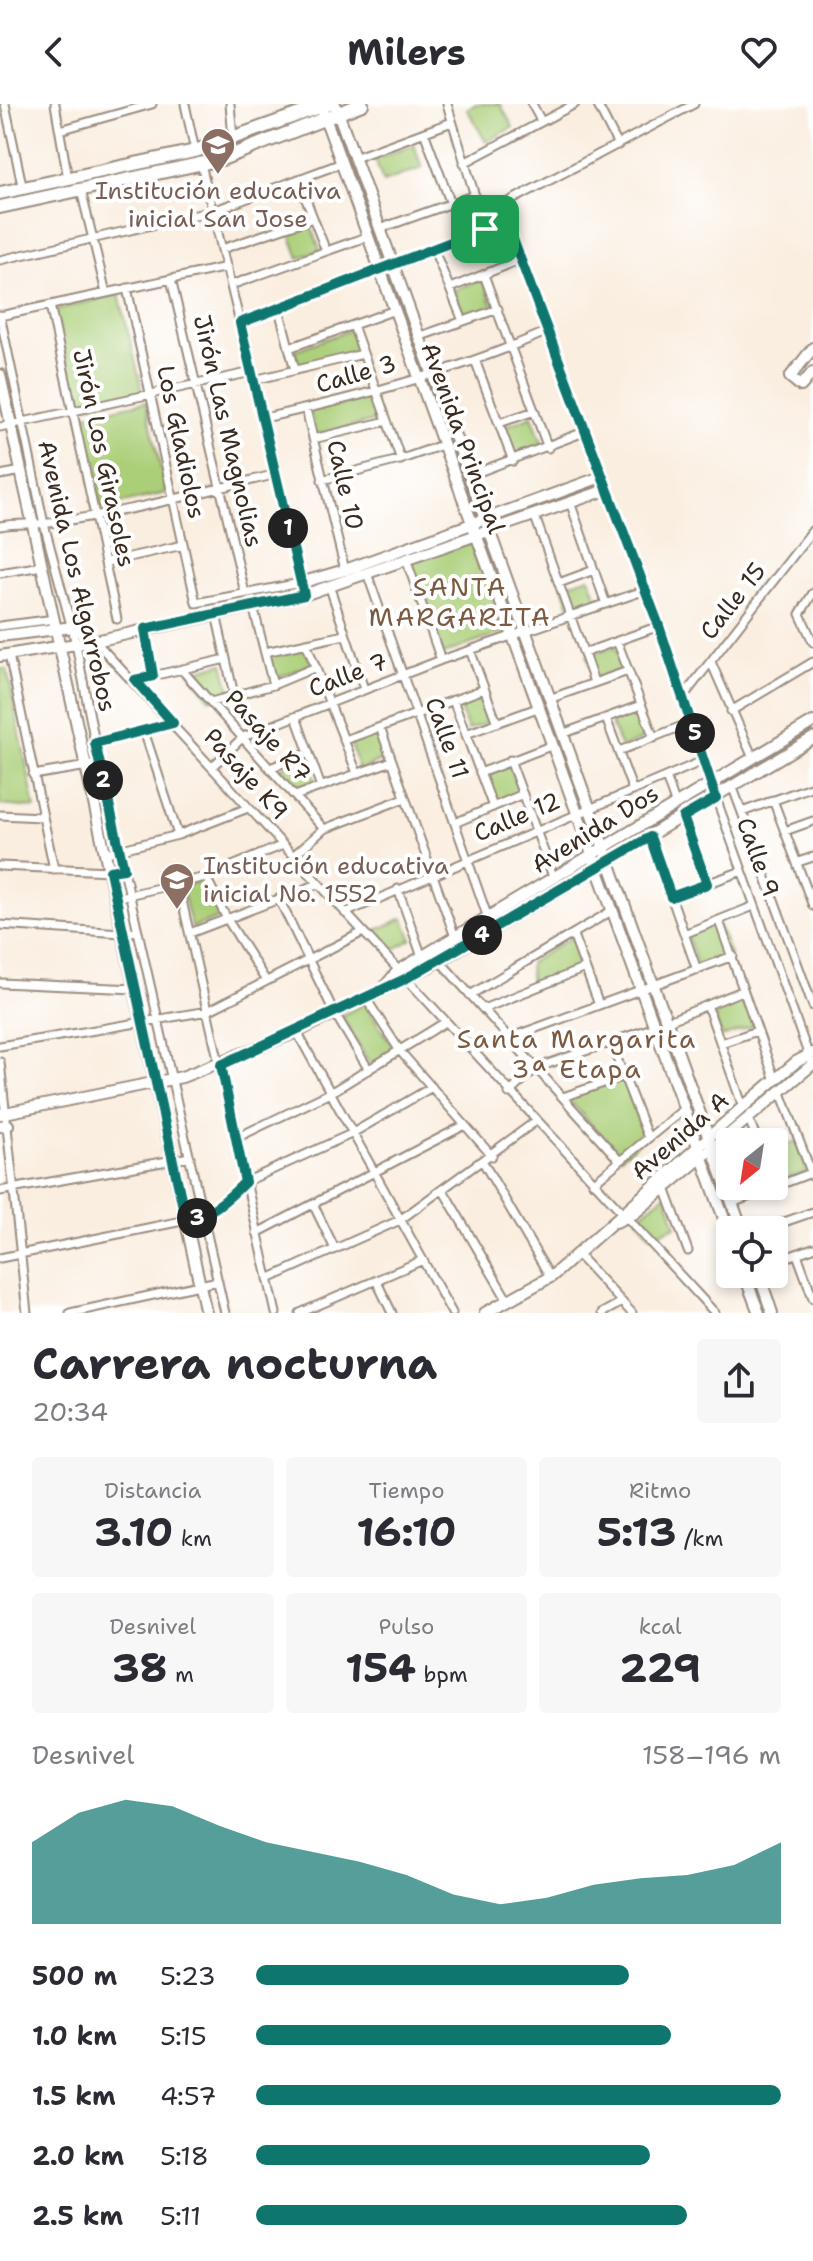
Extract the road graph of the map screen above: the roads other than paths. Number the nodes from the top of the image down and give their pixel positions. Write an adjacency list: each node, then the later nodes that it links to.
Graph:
1 (5, 104): 28 (street)
2 (55, 104): 17 (street)
3 (152, 104): 12 (street)
4 (185, 104): 21 (street)
5 (230, 104): 19 (street)
6 (362, 104): 13 (main road)
7 (447, 104): 16 (street)
8 (532, 104): 15 (street)
9 (575, 104): 15 (street)
10 (597, 104): 20 (street)
11 (694, 104): 20 (street)
12 (134, 106): 17 (street)
13 (337, 109): 14 (main road); 22 (street, Avenida Principal)
14 (324, 110): 19 (main road); 23 (street, Avenida Principal); 25 (main road)
15 (541, 121): 24 (street)
16 (452, 122): 18 (street); 24 (street)
17 (60, 130): 27 (street)
18 (424, 132): 22 (street); 32 (street)
19 (233, 139): 21 (main road)
20 (618, 145): 35 (street)
21 (195, 151): 27 (main road)
22 (354, 158): 37 (street, Avenida Principal)
23 (342, 163): 26 (street); 39 (street, Avenida Principal)
24 (464, 163): 31 (street)
25 (201, 164): 29 (main road); 34 (street)
26 (298, 179): 34 (street); 36 (street)
27 (69, 181): 28 (main road)
28 (23, 190): 30 (main road)
29 (81, 190): 33 (main road); 40 (street)
30 (0, 193)
31 (475, 195): 32 (street); 35 (street)
32 (451, 204): 37 (street)
33 (0, 207)
34 (213, 211): 40 (street); 41 (street)
35 (482, 216): 38 (street)
36 (313, 218): 41 (street); 43 (street)
37 (379, 229): 47 (street, Avenida Principal)
38 (485, 229): 42 (street); 44 (street, Calle 15)
39 (369, 236): 43 (street); 47 (street, Avenida Principal)
40 (93, 238): 45 (street); 53 (street)
41 (222, 249): 46 (street)
42 (434, 250): 47 (street); 52 (street)
43 (326, 251): 50 (street)
44 (522, 259): 48 (street); 62 (street, Calle 15)
45 (0, 260)
46 (227, 267): 49 (street); 50 (street)
47 (388, 268): 55 (street); 57 (street, Avenida Principal); 63 (street, Avenida Principal)
48 (484, 275): 52 (street); 56 (street)
49 (171, 279): 51 (street); 76 (street, Jirón Las Magnolias)
50 (231, 285): 60 (street)
51 (127, 288): 53 (street); 78 (street, Los Gladiolos)
52 (450, 288): 59 (street)
53 (106, 293): 54 (street)
54 (50, 305): 58 (street); 81 (street, Jirón Los Girasoles)
55 (279, 309): 60 (street); 65 (street)
56 (498, 309): 59 (street); 64 (street)
57 (395, 310): 61 (street); 75 (street, Avenida Principal)
58 (0, 316): 85 (street, Avenida Los Algarrobos)
59 (463, 321): 63 (street)
60 (240, 323): 74 (street)
61 (353, 325): 65 (street); 67 (street)
62 (548, 331): 64 (street, Calle 3); 86 (street, Calle 15)
63 (418, 337): 72 (street, Avenida Principal)
64 (512, 347): 68 (street, Calle 3); 80 (street)
65 (289, 348): 70 (street)
66 (813, 348): 69 (street)
67 (363, 354): 70 (street); 77 (street)
68 (475, 360): 72 (street, Calle 3); 84 (street)
69 (799, 366): 71 (street); 71 (street)
70 (295, 370): 74 (street)
71 (812, 373)
72 (431, 374): 75 (street, Calle 3); 95 (street, Avenida Principal)
73 (0, 375): 85 (street, Avenida Los Algarrobos)
74 (253, 376): 76 (street); 82 (street)
75 (419, 377): 77 (street, Calle 3); 88 (street, Avenida Principal)
76 (197, 384): 78 (street); 98 (street, Jirón Las Magnolias)
77 (376, 391): 79 (street, Calle 3); 83 (street)
78 (151, 395): 81 (street); 100 (street, Los Gladiolos)
79 (306, 409): 82 (street, Calle 3); 87 (street, Calle 10)
80 (535, 411): 84 (street); 89 (street)
81 (72, 412): 85 (street); 103 (street, Jirón Los Girasoles)
82 (264, 418): 93 (street)
83 (387, 421): 87 (street); 90 (street)
84 (499, 423): 91 (street)
85 (11, 425): 92 (street, Avenida Los Algarrobos); 105 (street, Avenida Los Algarrobos)
86 (584, 432): 89 (street); 96 (street, Calle 15)
87 (313, 439): 97 (street, Calle 10)
88 (445, 444): 90 (street); 106 (street, Avenida Principal)
89 (548, 448): 91 (street)
90 (401, 460): 97 (street)
91 (513, 461): 95 (street)
92 (22, 471): 94 (street); 105 (street, Avenida Los Algarrobos)
93 (277, 474): 98 (street); 119 (street)
94 (0, 475)
95 (468, 476): 104 (street, Avenida Principal)
96 (601, 477): 99 (street, Calle 15); 104 (street)
97 (322, 480): 115 (street, Calle 10)
98 (219, 488): 100 (street); 123 (street, Jirón Las Magnolias)
99 (606, 490): 101 (street); 122 (street, Calle 15)
100 (174, 498): 103 (street); 111 (street, Los Gladiolos)
101 (570, 502): 102 (street); 116 (street)
102 (534, 514): 108 (street); 120 (street)
103 (97, 515): 105 (street); 113 (street, Jirón Los Girasoles)
104 (484, 519): 106 (street); 108 (street, Avenida Principal)
105 (38, 523): 107 (street); 114 (street, Avenida Los Algarrobos); 134 (street, Avenida Los Algarrobos)
106 (473, 523): 110 (street, Avenida Principal); 115 (street)
107 (0, 526)
108 (488, 530): 110 (street); 136 (street, Avenida Principal)
109 (813, 530): 152 (street, Calle 15)
110 (477, 535): 112 (street); 139 (street, Avenida Principal)
111 (183, 545): 113 (street); 123 (street, Los Gladiolos)
112 (406, 559): 118 (street); 151 (street)
113 (107, 562): 130 (street, Jirón Los Girasoles)
114 (42, 566): 117 (street); 131 (street, Avenida Los Algarrobos)
115 (345, 570): 119 (street)
116 (594, 570): 120 (street); 126 (street)
117 (0, 573)
118 (367, 573): 121 (street); 158 (street, Calle 11)
119 (300, 583): 123 (street); 125 (street)
120 (559, 583): 129 (street)
121 (330, 588): 125 (street); 137 (street)
122 (646, 590): 126 (street, Calle 7); 133 (street, Calle 15)
123 (245, 593)
124 (813, 593): 142 (street)
125 (304, 595): 127 (street)
126 (606, 604): 129 (street, Calle 7)
127 (253, 606): 128 (street); 147 (street)
128 (216, 614): 135 (street); 150 (street)
129 (570, 615): 136 (street, Calle 7); 148 (street)
130 (117, 619)
131 (56, 624): 132 (street); 134 (street); 138 (street); 145 (street, Avenida Los Algarrobos)
132 (0, 626)
133 (659, 626): 141 (street); 167 (street, Calle 15)
134 (70, 627): 140 (street); 144 (street, Avenida Los Algarrobos)
135 (145, 629): 140 (street); 159 (street)
136 (525, 632): 139 (street, Calle 7); 171 (street, Avenida Principal)
137 (345, 635): 143 (street); 164 (street)
138 (0, 636)
139 (514, 636): 146 (street, Calle 7); 171 (street, Avenida Principal)
140 (95, 641): 144 (street); 161 (street, Pasaje K9)
141 (617, 641): 148 (street); 156 (street)
142 (813, 642)
143 (306, 643): 147 (street); 154 (street)
144 (76, 644): 145 (street); 160 (street, Avenida Los Algarrobos)
145 (61, 647): 149 (street); 157 (street, Avenida Los Algarrobos)
146 (470, 650): 151 (street, Calle 7); 165 (street)
147 (265, 652): 163 (street)
148 (584, 653): 162 (street)
149 (4, 655): 204 (street)
150 (226, 659): 155 (street); 166 (street)
151 (441, 660): 158 (street, Calle 7)
152 (711, 662): 167 (street, Calle 15); 173 (street)
153 (813, 662): 173 (street)
154 (316, 667): 163 (street); 170 (street)
155 (182, 670): 159 (street); 169 (street, Pasaje R7)
156 (628, 671): 162 (street); 172 (street)
157 (67, 674): 160 (street); 191 (street, Avenida Los Algarrobos)
158 (402, 675): 164 (street, Calle 7); 174 (street, Calle 11)
159 (153, 676): 161 (street)
160 (82, 680): 189 (street, Avenida Los Algarrobos)
161 (135, 680): 179 (street, Pasaje K9)
162 (594, 682): 171 (street)
163 (273, 685): 166 (street)
164 (364, 689): 170 (street, Calle 7)
165 (484, 689): 168 (street); 180 (street)
166 (234, 695): 169 (street)
167 (683, 697): 177 (street, Calle 15)
168 (453, 700): 174 (street); 183 (street)
169 (211, 702): 185 (street, Pasaje R7)
170 (332, 703): 175 (street, Calle 7); 188 (street)
171 (544, 703): 180 (street); 184 (street, Avenida Principal); 190 (street, Avenida Principal)
172 (641, 705): 176 (street); 186 (street)
173 (731, 711): 194 (street)
174 (417, 713): 181 (street); 225 (street, Calle 11)
175 (296, 717): 185 (street, Calle 7); 193 (street)
176 (606, 718): 184 (street); 192 (street)
177 (692, 722): 186 (street); 196 (street, Calle 15)
178 (813, 722): 194 (street, Avenida Dos)
179 (173, 723): 182 (street); 200 (street, Pasaje K9)
180 (497, 723): 183 (street)
181 (380, 727): 188 (street); 197 (street)
182 (144, 731): 189 (street); 229 (street)
183 (466, 734): 203 (street)
184 (562, 734): 219 (street, Avenida Principal)
185 (243, 737): 200 (street, Calle 7); 201 (street, Pasaje R7)
186 (654, 738): 192 (street)
187 (813, 738): 209 (street, Avenida Dos)
188 (345, 740): 202 (street)
189 (95, 743): 191 (street); 198 (street, Avenida Los Algarrobos)
190 (553, 745): 195 (street); 219 (street, Avenida Principal)
191 (82, 747): 199 (street, Avenida Los Algarrobos)
192 (619, 751): 210 (street)
193 (309, 753): 201 (street); 208 (street)
194 (753, 758): 206 (street, Avenida Dos)
195 (510, 760): 203 (street); 211 (street)
196 (705, 760): 205 (street, Calle 12); 206 (street, Calle 15)
197 (392, 761): 202 (street); 213 (street)
198 (100, 764): 199 (street); 233 (street, Avenida Los Algarrobos)
199 (87, 766): 204 (street); 234 (street, Avenida Los Algarrobos)
200 (212, 767): 218 (street, Pasaje K9)
201 (270, 768): 212 (street, Pasaje R7)
202 (357, 773): 208 (street)
203 (480, 773): 217 (street)
204 (33, 775): 222 (street)
205 (666, 777): 210 (street, Calle 12); 216 (street)
206 (711, 782): 214 (street, Calle 15); 216 (street, Avenida Dos)
207 (813, 786): 215 (street)
208 (321, 787): 212 (street)
209 (733, 788): 214 (street, Avenida Dos); 220 (street)
210 (633, 791): 219 (street, Calle 12)
211 (523, 794): 217 (street); 228 (street)
212 (295, 796): 226 (street, Pasaje R7)
213 (405, 798): 226 (street); 247 (street)
214 (716, 798): 223 (street, Avenida Dos); 246 (street, Calle 9)
215 (773, 800): 220 (street); 227 (street)
216 (675, 803): 232 (street, Avenida Dos)
217 (493, 807): 225 (street)
218 (248, 808): 229 (street); 231 (street, Pasaje K9)
219 (584, 811): 228 (street, Calle 12); 232 (street, Avenida Principal); 235 (street, Avenida Principal)
220 (742, 812): 291 (street)
221 (0, 815): 222 (street)
222 (42, 817): 243 (street)
223 (683, 817): 230 (street, Avenida Dos); 252 (street)
224 (813, 821): 227 (street)
225 (457, 822): 238 (street, Calle 11)
226 (324, 829): 236 (street)
227 (785, 831): 240 (street)
228 (536, 832): 238 (street, Calle 12); 249 (street)
229 (178, 835): 233 (street)
230 (650, 837): 239 (street, Avenida Dos); 256 (street)
231 (283, 845): 236 (street, Pasaje K9); 248 (street)
232 (603, 847): 235 (street, Avenida Dos); 239 (street, Avenida Principal)
233 (120, 850): 234 (street); 244 (street, Avenida Los Algarrobos)
234 (106, 853): 245 (street, Avenida Los Algarrobos)
235 (592, 855): 242 (street, Avenida Principal); 249 (street, Avenida Dos)
236 (293, 856): 251 (street, Pasaje K9)
237 (813, 857): 240 (street)
238 (468, 860): 247 (street, Calle 12); 263 (street, Calle 11)
239 (608, 861): 242 (street, Avenida Dos); 283 (street, Avenida Principal)
240 (798, 862): 254 (street)
241 (0, 866): 243 (street)
242 (597, 867): 261 (street, Avenida Principal); 277 (street, Avenida Dos)
243 (54, 869): 245 (street)
244 (124, 869): 245 (street); 255 (street, Avenida Los Algarrobos)
245 (110, 871): 257 (street, Avenida Los Algarrobos)
246 (742, 871): 252 (street); 259 (street, Calle 9)
247 (432, 875): 253 (street, Calle 12); 273 (street)
248 (206, 877): 250 (street); 264 (street)
249 (554, 879): 263 (street, Avenida Dos)
250 (178, 883): 255 (street); 270 (street)
251 (318, 884): 258 (street); 262 (street, Pasaje K9)
252 (707, 884): 256 (street)
253 (398, 889): 262 (street, Calle 12); 275 (street)
254 (811, 893): 260 (street)
255 (130, 895): 257 (street); 267 (street, Avenida Los Algarrobos)
256 (671, 897): 271 (street)
257 (115, 898): 269 (street, Avenida Los Algarrobos)
258 (279, 899): 264 (street); 276 (street)
259 (754, 906): 265 (street); 306 (street, Calle 9)
260 (813, 906)
261 (613, 910): 272 (street); 285 (street, Avenida Principal)
262 (345, 913): 268 (street, Pasaje K9)
263 (488, 918): 273 (street, Avenida Dos)
264 (227, 919): 270 (street); 281 (street)
265 (719, 921): 271 (street); 274 (street)
266 (0, 925): 269 (street)
267 (138, 931): 269 (street); 295 (street, Avenida Los Algarrobos)
268 (363, 932): 276 (street); 280 (street, Pasaje K9)
269 (122, 933): 284 (street, Avenida Los Algarrobos)
270 (190, 933): 293 (street)
271 (684, 934): 279 (street)
272 (573, 935): 278 (street); 287 (street)
273 (455, 937): 275 (street, Avenida Dos)
274 (733, 956): 279 (street); 286 (street)
275 (422, 957): 280 (street, Avenida Dos)
276 (308, 959): 281 (street); 294 (street)
277 (439, 960): 280 (street, Avenida Dos); 287 (street)
278 (585, 968): 289 (street); 292 (street)
279 (697, 970): 283 (street)
280 (402, 975): 288 (street); 296 (street, Pasaje K9)
281 (266, 981): 293 (street)
282 (0, 983): 284 (street)
283 (653, 986): 285 (street); 298 (street, Avenida Principal)
284 (135, 989): 297 (street, Avenida Los Algarrobos)
285 (641, 990): 289 (street); 298 (street, Avenida Principal)
286 (742, 991): 290 (street); 299 (street)
287 (470, 995): 292 (street)
288 (365, 997): 294 (street); 305 (street)
289 (599, 1005): 301 (street)
290 (707, 1005): 298 (street); 303 (street)
291 (813, 1006)
292 (483, 1009): 301 (street)
293 (208, 1011): 295 (street); 308 (street)
294 (334, 1012): 300 (street); 310 (street)
295 (157, 1021): 297 (street); 312 (street, Avenida Los Algarrobos)
296 (444, 1023): 305 (street); 317 (street, Pasaje K9)
297 (143, 1024): 304 (street); 313 (street, Avenida Los Algarrobos)
298 (660, 1025): 302 (street); 319 (street, Avenida Principal); 328 (street, Avenida Principal)
299 (757, 1031): 303 (street); 314 (street)
300 (297, 1032): 308 (street); 316 (street)
301 (509, 1038): 309 (street)
302 (611, 1043): 309 (street); 311 (street)
303 (721, 1043): 320 (street)
304 (0, 1046)
305 (400, 1051): 310 (street); 315 (street)
306 (812, 1061): 314 (street, Avenida A)
307 (0, 1062): 321 (street)
308 (221, 1065): 312 (street); 327 (street)
309 (536, 1068): 317 (street); 318 (street)
310 (369, 1070): 316 (street)
311 (624, 1076): 318 (street); 326 (street)
312 (173, 1079): 313 (street); 331 (street, Avenida Los Algarrobos)
313 (154, 1083): 321 (street); 332 (street, Avenida Los Algarrobos)
314 (777, 1085): 320 (street, Avenida A); 336 (street)
315 (432, 1087): 323 (street); 325 (street)
316 (330, 1093): 325 (street); 327 (street)
317 (509, 1093): 322 (street, Pasaje K9)
318 (563, 1097): 333 (street)
319 (684, 1109): 326 (street); 329 (street, Avenida Principal)
320 (746, 1112): 324 (street); 328 (street, Avenida A)
321 (4, 1120): 341 (street)
322 (536, 1121): 330 (street); 339 (street, Pasaje K9)
323 (465, 1125): 330 (street); 335 (street)
324 (752, 1128)
325 (351, 1134): 335 (street); 338 (street)
326 (648, 1138): 333 (street)
327 (234, 1139): 338 (street)
328 (710, 1143): 329 (street, Avenida A); 345 (street, Avenida Principal)
329 (700, 1152): 340 (street, Avenida A); 348 (street, Avenida A); 349 (street, Avenida Principal)
330 (492, 1156): 334 (street)
331 (190, 1157): 332 (street); 351 (street, Avenida Los Algarrobos)
332 (174, 1160): 341 (street); 353 (street, Avenida Los Algarrobos)
333 (619, 1160): 339 (street)
334 (483, 1162): 342 (street); 365 (street)
335 (374, 1172): 346 (street); 352 (street)
336 (812, 1175): 337 (street)
337 (788, 1181)
338 (245, 1182): 351 (street); 355 (street)
339 (593, 1183): 348 (street, Pasaje K9)
340 (665, 1188): 348 (street, Avenida A); 358 (street)
341 (14, 1189): 343 (street); 359 (street)
342 (443, 1190): 352 (street); 373 (street)
343 (0, 1191)
344 (739, 1200): 345 (street)
345 (732, 1203): 350 (street, Avenida Principal)
346 (313, 1204): 355 (street); 357 (street)
347 (813, 1212): 354 (street)
348 (625, 1215): 361 (street, Avenida A); 388 (street, Pasaje K9)
349 (723, 1216)
350 (737, 1216)
351 (202, 1217): 353 (street); 368 (street, Avenida Los Algarrobos)
352 (400, 1220): 357 (street); 364 (street)
353 (186, 1221): 359 (street); 369 (street, Avenida Los Algarrobos)
354 (788, 1221)
355 (257, 1233): 366 (street)
356 (813, 1248): 360 (street)
357 (335, 1249): 366 (street)
358 (688, 1251)
359 (22, 1254): 363 (street); 376 (street)
360 (797, 1254): 362 (street); 372 (street)
361 (578, 1255): 365 (street, Avenida A); 375 (street)
362 (788, 1257)
363 (0, 1258)
364 (423, 1260): 367 (street); 384 (street)
365 (550, 1277): 373 (street, Avenida A)
366 (268, 1279): 380 (street)
367 (376, 1280): 374 (street); 383 (street)
368 (218, 1281): 369 (street); 379 (street, Avenida Los Algarrobos)
369 (199, 1285): 377 (street); 378 (street, Avenida Los Algarrobos)
370 (749, 1288): 389 (street)
371 (764, 1288): 390 (street)
372 (812, 1293)
373 (508, 1301): 385 (street, Avenida A)
374 (325, 1302): 381 (street); 382 (street)
375 (622, 1302): 386 (street); 387 (street)
376 (27, 1313)
377 (70, 1313)
378 (206, 1313)
379 (225, 1313)
380 (276, 1313)
381 (300, 1313)
382 (327, 1313)
383 (392, 1313)
384 (452, 1313)
385 (485, 1313)
386 (602, 1313)
387 (632, 1313)
388 (715, 1313)
389 (759, 1313)
390 (772, 1313)

